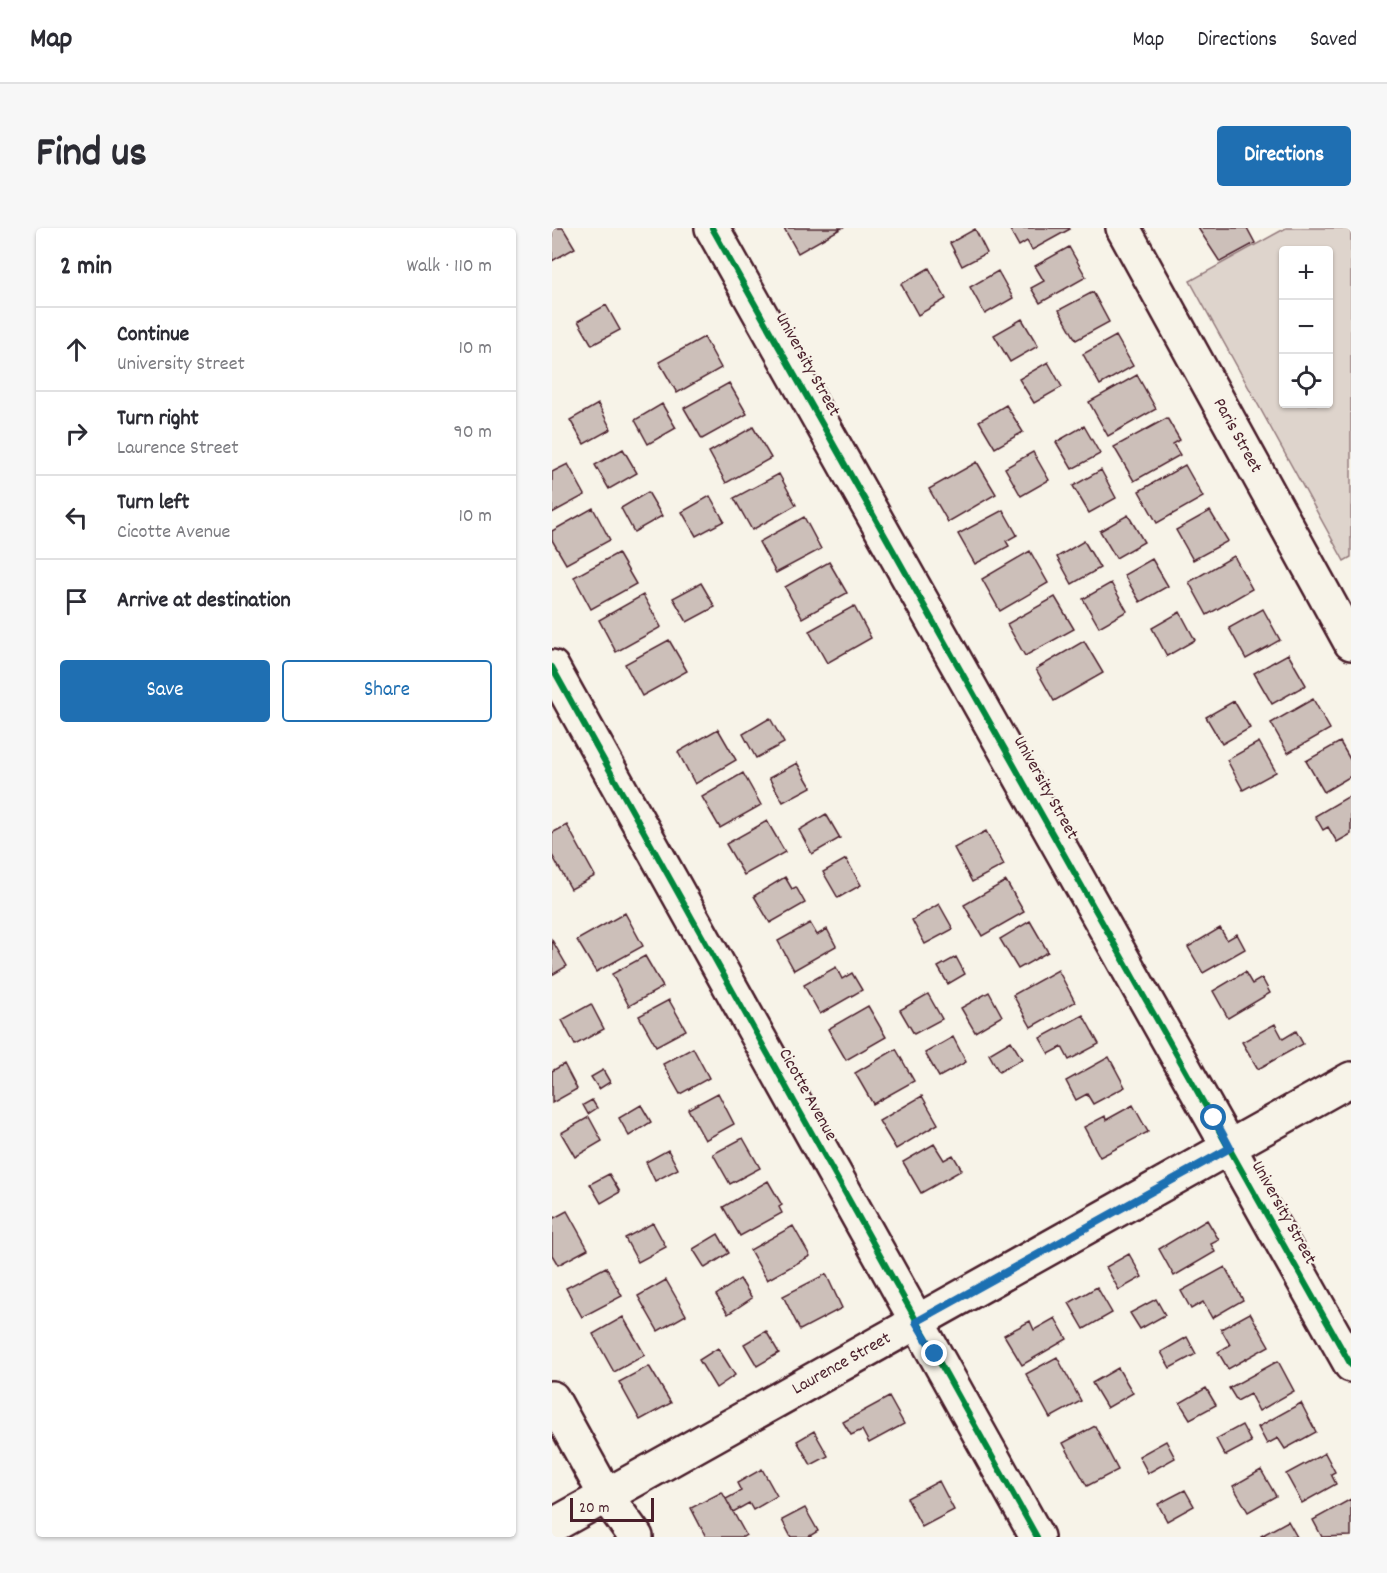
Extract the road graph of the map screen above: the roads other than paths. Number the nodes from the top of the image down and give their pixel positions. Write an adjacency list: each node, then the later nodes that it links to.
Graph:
1 (712, 228): 6 (street, University Street)
2 (1123, 228): 3 (street, Paris Street)
3 (1351, 643)
4 (552, 667): 7 (street, Cicotte Avenue)
5 (1351, 1079): 6 (street, Laurence Street)
6 (1230, 1148): 7 (street, Laurence Street); 8 (street, University Street)
7 (916, 1322): 10 (street, Laurence Street); 13 (street, Cicotte Avenue)
8 (1351, 1365)
9 (552, 1398): 10 (street)
10 (606, 1496): 11 (street, Laurence Street); 12 (street)
11 (552, 1526)
12 (636, 1537)
13 (1037, 1537)

